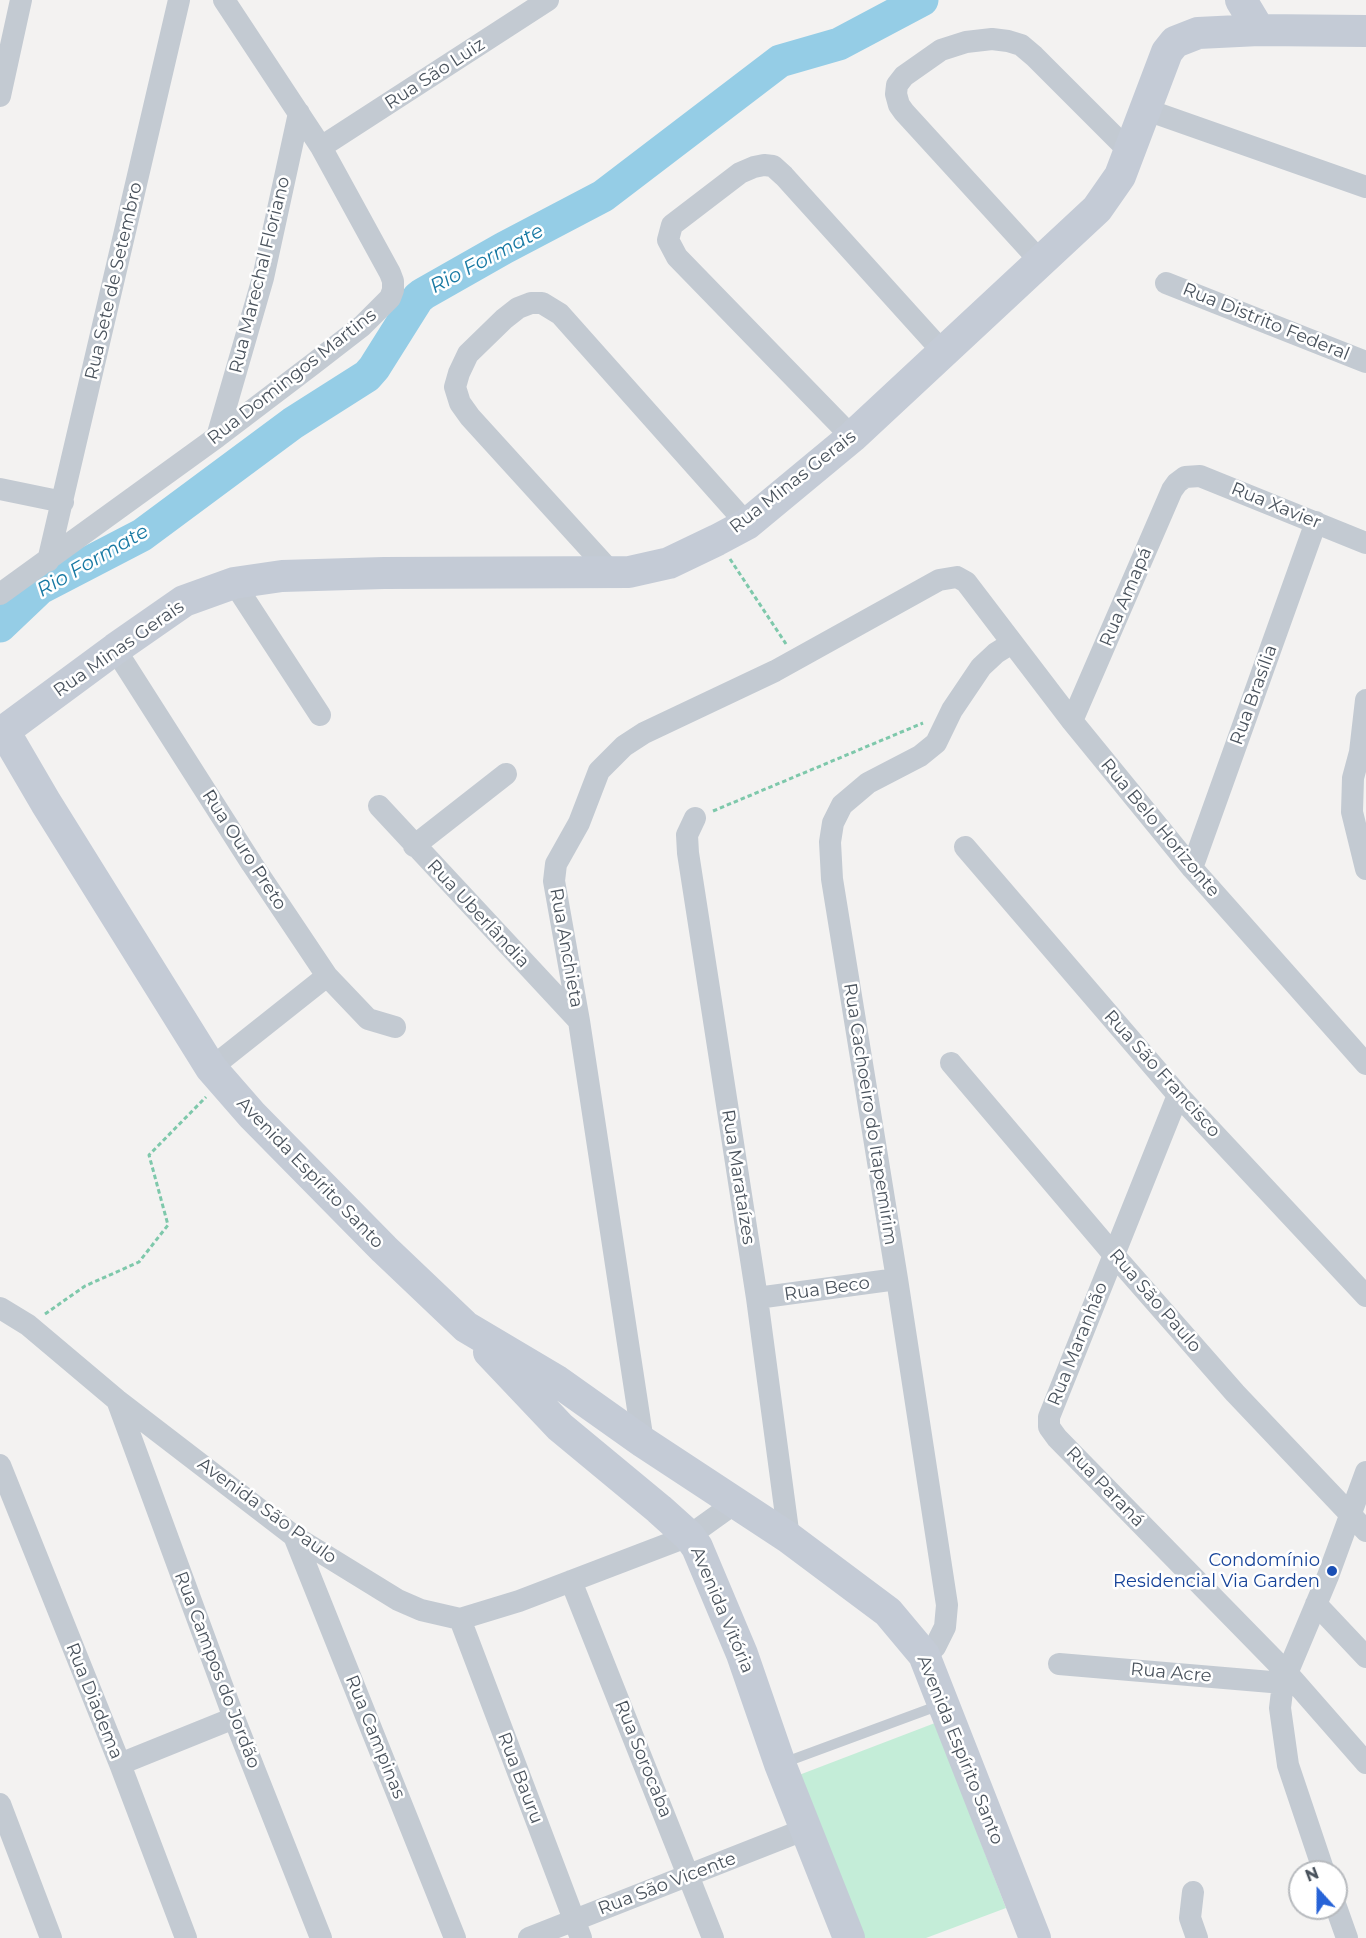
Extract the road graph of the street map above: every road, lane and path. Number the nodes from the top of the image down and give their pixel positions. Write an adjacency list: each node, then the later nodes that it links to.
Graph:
1 (21, 0): 8 (street)
2 (179, 0): 22 (street, Rua Sete de Setembro)
3 (224, 0): 10 (street, Rua Domingos Martins)
4 (548, 0): 11 (street, Rua São Luiz)
5 (1241, 0): 6 (street)
6 (1259, 30): 7 (street, Rua Minas Gerais); 9 (street, Rua Minas Gerais)
7 (1366, 32)
8 (0, 96)
9 (1146, 110): 12 (street, Rua Minas Gerais); 13 (street)
10 (299, 113): 11 (street, Rua Domingos Martins); 18 (street, Rua Marechal Floriano)
11 (321, 147): 18 (street, Rua Domingos Martins)
12 (1129, 151): 14 (street, Rua Minas Gerais); 14 (street)
13 (1366, 187)
14 (1041, 262): 16 (street, Rua Minas Gerais)
15 (1166, 283): 17 (street, Rua Distrito Federal)
16 (943, 352): 19 (street, Rua Minas Gerais); 19 (street)
17 (1366, 362)
18 (217, 437): 27 (street, Rua Domingos Martins)
19 (852, 437): 24 (street, Rua Minas Gerais)
20 (1185, 477): 23 (street, Rua Xavier); 38 (street, Rua Amapá)
21 (0, 489): 22 (street)
22 (63, 502): 27 (street, Rua Sete de Setembro)
23 (1316, 522): 26 (street, Rua Xavier); 46 (street, Rua Brasília)
24 (747, 524): 25 (street, Rua Minas Gerais); 28 (street)
25 (717, 540): 28 (street, Rua Minas Gerais); 34 (path)
26 (1366, 543)
27 (48, 561): 31 (street, Rua Domingos Martins)
28 (611, 572): 30 (street, Rua Minas Gerais)
29 (966, 582): 32 (street, Rua Belo Horizonte); 34 (street, Rua Anchieta)
30 (234, 583): 33 (street, Rua Minas Gerais); 37 (street)
31 (0, 594)
32 (1012, 643): 36 (street, Rua Cachoeiro do Itapemirim); 38 (street, Rua Belo Horizonte)
33 (115, 649): 39 (street, Rua Minas Gerais); 48 (street, Rua Ouro Preto)
34 (796, 659): 49 (street, Rua Anchieta)
35 (1366, 700): 40 (street)
36 (952, 710): 43 (path); 56 (street, Rua Cachoeiro do Itapemirim)
37 (320, 715)
38 (1072, 722): 46 (street, Rua Belo Horizonte)
39 (2, 732): 53 (street, Avenida Espírito Santo)
40 (1363, 756): 47 (street)
41 (506, 774): 44 (street)
42 (379, 806): 44 (street, Rua Uberlândia)
43 (695, 818): 58 (street, Rua Marataízes)
44 (414, 846): 49 (street, Rua Uberlândia)
45 (964, 847): 54 (street, Rua São Francisco)
46 (1192, 868): 52 (street, Rua Belo Horizonte)
47 (1366, 869)
48 (327, 976): 50 (street, Rua Ouro Preto); 53 (street)
49 (579, 1021): 66 (street, Rua Anchieta)
50 (395, 1027)
51 (951, 1064): 55 (street, Rua São Paulo)
52 (1366, 1064)
53 (216, 1074): 60 (path); 61 (street, Avenida Espírito Santo)
54 (1178, 1095): 55 (street, Rua Maranhão); 57 (street, Rua São Francisco)
55 (1114, 1255): 65 (street, Rua Maranhão); 70 (street, Rua São Paulo)
56 (897, 1279): 58 (street, Rua Beco); 77 (street, Rua Cachoeiro do Itapemirim)
57 (1366, 1296)
58 (757, 1298): 73 (street, Rua Marataízes)
59 (0, 1308): 60 (street, Avenida São Paulo)
60 (28, 1325): 63 (street, Avenida São Paulo)
61 (466, 1328): 62 (street, Avenida Espírito Santo); 64 (street, Avenida Vitória)
62 (557, 1381): 64 (street); 66 (street, Avenida Espírito Santo)
63 (117, 1400): 71 (street, Avenida São Paulo); 82 (street, Rua Campos do Jordão)
64 (540, 1408): 72 (street, Avenida Vitória)
65 (1049, 1427): 80 (street, Rua Paraná)
66 (643, 1442): 69 (street, Avenida Espírito Santo)
67 (0, 1465): 84 (street, Rua Diadema)
68 (1366, 1472): 70 (street)
69 (735, 1503): 72 (street); 73 (street, Avenida Espírito Santo)
70 (1359, 1523): 75 (street)
71 (294, 1536): 76 (street, Avenida São Paulo); 96 (street, Rua Campinas)
72 (688, 1536): 74 (street, Avenida São Paulo); 85 (street, Avenida Vitória)
73 (789, 1538): 77 (street, Avenida Espírito Santo)
74 (571, 1581): 76 (street, Avenida São Paulo); 89 (street, Rua Sorocaba)
75 (1316, 1604): 78 (street); 80 (street)
76 (460, 1618): 92 (street, Rua Bauru)
77 (924, 1655): 81 (street, Avenida Espírito Santo)
78 (1366, 1657)
79 (1059, 1664): 80 (street, Rua Acre)
80 (1286, 1678): 83 (street, Rua Paraná); 88 (street)
81 (942, 1704): 85 (lane); 100 (street, Avenida Espírito Santo)
82 (234, 1718): 84 (street); 95 (street, Rua Campos do Jordão)
83 (1366, 1763)
84 (120, 1764): 94 (street, Rua Diadema)
85 (780, 1764): 87 (street, Avenida Vitória)
86 (0, 1804): 93 (street)
87 (806, 1829): 89 (street, Rua São Vicente); 99 (street, Avenida Vitória)
88 (1320, 1860)
89 (689, 1875): 92 (street, Rua São Vicente); 98 (street, Rua Sorocaba)
90 (1193, 1892): 101 (street)
91 (1341, 1920): 102 (street)
92 (577, 1929): 97 (street, Rua São Vicente)
93 (51, 1938)
94 (186, 1938)
95 (321, 1938)
96 (455, 1938)
97 (529, 1938)
98 (713, 1938)
99 (849, 1938)
100 (1035, 1938)
101 (1197, 1938)
102 (1347, 1938)

